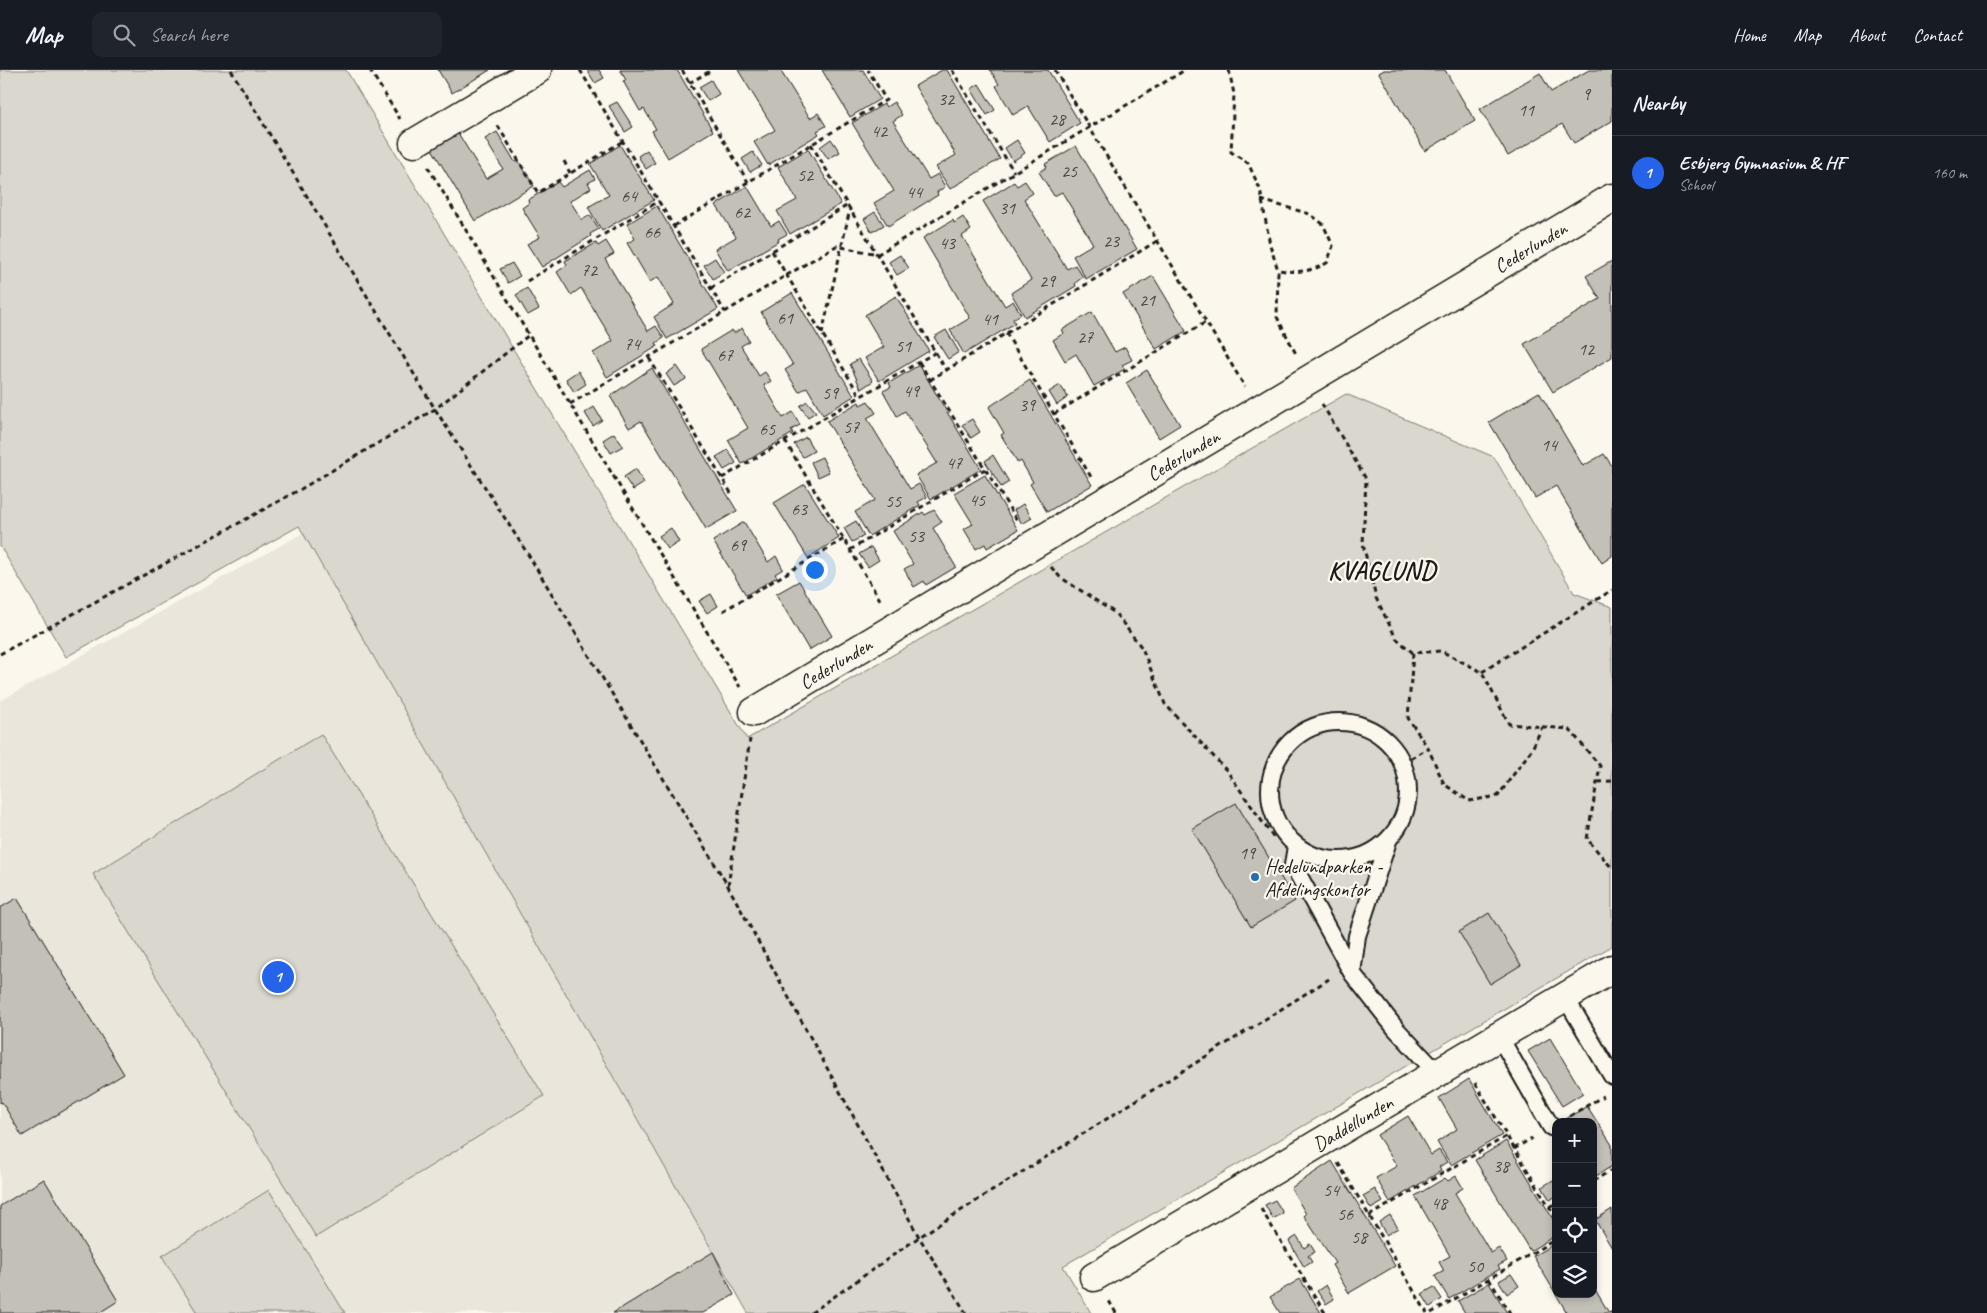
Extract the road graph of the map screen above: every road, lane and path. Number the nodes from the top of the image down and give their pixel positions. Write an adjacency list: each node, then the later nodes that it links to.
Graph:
1 (231, 70): 49 (path)
2 (370, 70): 17 (path)
3 (537, 70): 14 (street)
4 (580, 70): 16 (path)
5 (682, 70): 13 (path)
6 (712, 70): 13 (path)
7 (876, 70): 12 (path)
8 (952, 70): 20 (path)
9 (1055, 70): 15 (path)
10 (1185, 70): 15 (path)
11 (1229, 70): 24 (path)
12 (869, 72): 18 (path)
13 (690, 83): 22 (path)
14 (483, 102): 17 (street); 21 (path)
15 (1090, 128): 20 (path); 28 (path)
16 (623, 141): 21 (path); 25 (path)
17 (414, 143): 39 (path)
18 (811, 144): 22 (path); 26 (path)
19 (564, 160): 21 (path)
20 (1014, 172): 31 (path)
21 (570, 173)
22 (748, 182): 27 (path)
23 (1612, 198): 46 (street, Cederlunden)
24 (1261, 200): 32 (path); 32 (path)
25 (659, 201): 27 (path); 34 (path)
26 (849, 207): 29 (path); 30 (path); 31 (path)
27 (674, 226): 35 (path)
28 (1158, 241): 37 (path); 38 (path)
29 (841, 248): 31 (path); 33 (path); 40 (path)
30 (772, 251): 33 (path); 35 (path)
31 (878, 254): 41 (path)
32 (1278, 270): 46 (path)
33 (786, 276): 36 (path); 40 (path)
34 (527, 281)
35 (711, 288): 36 (path)
36 (725, 312): 42 (path)
37 (1206, 322): 50 (path); 51 (path)
38 (1006, 333): 44 (path); 51 (path)
39 (529, 335): 48 (path); 49 (path)
40 (822, 335): 47 (path)
41 (936, 352): 43 (path); 44 (path)
42 (649, 358): 48 (path); 54 (path)
43 (919, 362): 45 (path); 47 (path)
44 (946, 370): 45 (path)
45 (930, 380): 53 (path)
46 (1309, 381): 50 (street, Cederlunden); 63 (path)
47 (860, 396): 52 (path)
48 (570, 404): 66 (path)
49 (435, 409): 64 (path); 76 (path)
50 (1259, 411): 56 (street, Cederlunden)
51 (1054, 414): 56 (path)
52 (785, 440): 54 (path); 57 (path)
53 (985, 469): 58 (path); 59 (path)
54 (722, 478): 55 (path)
55 (731, 493)
56 (1106, 502): 58 (street, Cederlunden)
57 (844, 539): 59 (path); 61 (path)
58 (1032, 547): 62 (street, Cederlunden); 74 (path)
59 (850, 550): 62 (path)
60 (1612, 590): 65 (path)
61 (723, 611)
62 (897, 627): 66 (street, Cederlunden)
63 (1413, 653): 65 (path); 68 (path)
64 (0, 654)
65 (1482, 672): 67 (path)
66 (754, 712): 76 (path)
67 (1542, 727): 68 (path); 71 (path)
68 (1428, 748): 69 (path)
69 (1403, 763): 72 (lane); 73 (lane)
70 (1612, 781): 71 (path)
71 (1598, 782): 75 (path)
72 (1388, 841): 73 (lane); 78 (lane)
73 (1296, 846): 74 (lane)
74 (1293, 864): 78 (lane)
75 (1612, 867)
76 (728, 886): 95 (path)
77 (1612, 969): 79 (street, Daddellunden)
78 (1352, 973): 82 (lane); 95 (path)
79 (1565, 997): 80 (street, Daddellunden); 83 (lane)
80 (1498, 1036): 81 (street, Daddellunden); 86 (lane)
81 (1461, 1059): 82 (street, Daddellunden); 87 (path)
82 (1437, 1073): 88 (street, Daddellunden)
83 (1612, 1076)
84 (1604, 1095): 85 (path)
85 (1567, 1117)
86 (1552, 1126)
87 (1507, 1136): 92 (path); 94 (path)
88 (1324, 1140): 91 (street, Daddellunden); 94 (path)
89 (1612, 1171): 90 (path)
90 (1597, 1179)
91 (1248, 1185): 97 (street, Daddellunden); 101 (path)
92 (1550, 1207): 93 (path)
93 (1552, 1211)
94 (1370, 1216): 102 (path)
95 (919, 1237): 99 (path); 100 (path)
96 (1552, 1241): 98 (path)
97 (1094, 1277)
98 (1489, 1279): 103 (path); 104 (path)
99 (811, 1313)
100 (966, 1313)
101 (1324, 1313)
102 (1427, 1313)
103 (1432, 1313)
104 (1510, 1313)

